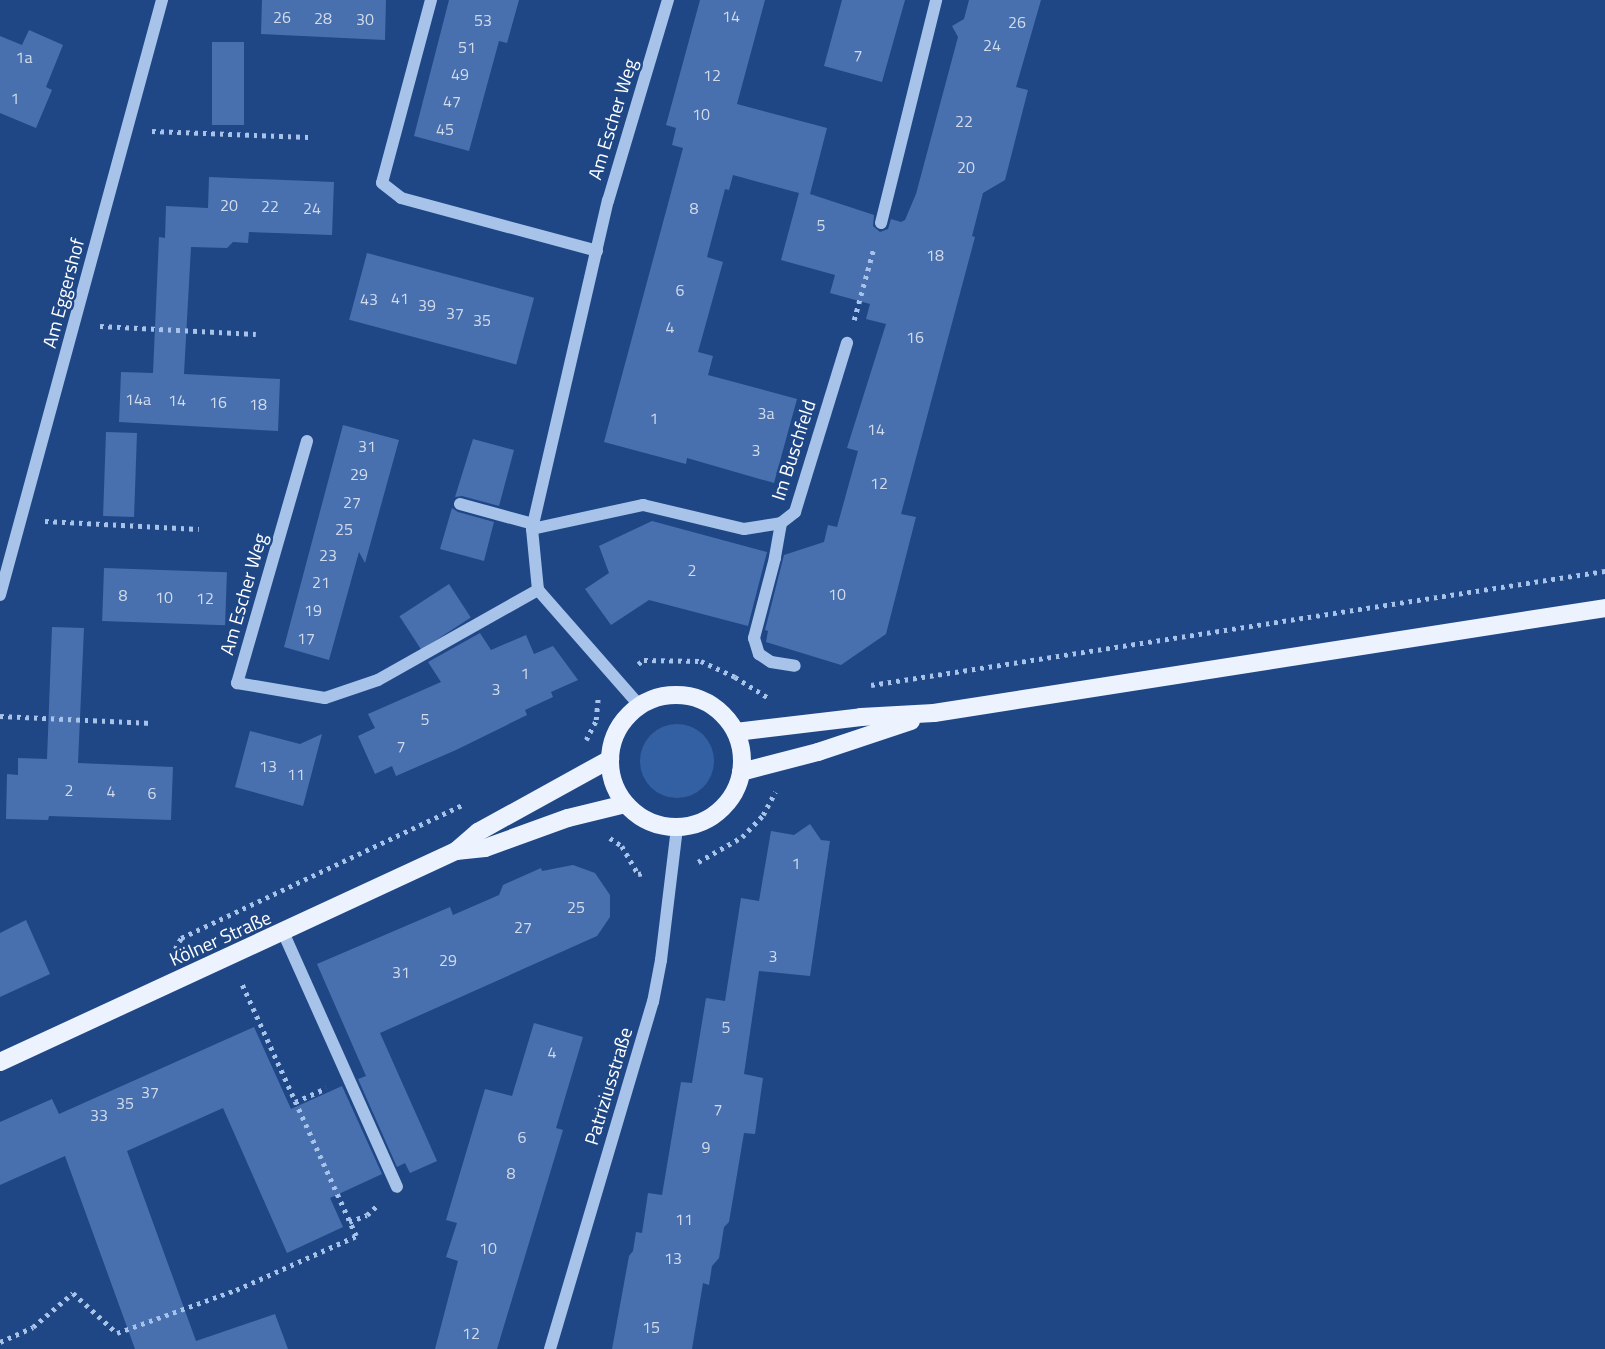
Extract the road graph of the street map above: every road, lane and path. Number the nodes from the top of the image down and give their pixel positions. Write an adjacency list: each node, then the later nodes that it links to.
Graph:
1 (162, 0): 5 (street, Am Eggershof)
2 (431, 0): 8 (street)
3 (668, 0): 8 (street, Am Escher Weg)
4 (936, 0): 7 (street)
5 (127, 130): 6 (path); 9 (street, Am Eggershof)
6 (309, 137)
7 (881, 223): 11 (path)
8 (597, 251): 16 (street, Am Escher Weg)
9 (74, 325): 10 (path); 14 (street, Am Eggershof)
10 (256, 334)
11 (847, 343): 15 (street, Im Buschfeld)
12 (307, 441): 19 (street, Am Escher Weg)
13 (460, 504): 16 (street)
14 (20, 520): 17 (path); 20 (street, Am Eggershof)
15 (781, 523): 16 (street, Im Buschfeld); 22 (street)
16 (533, 527): 19 (street, Am Escher Weg)
17 (199, 529)
18 (1605, 571): 23 (path)
19 (538, 590): 24 (street)
20 (0, 595)
21 (1605, 608): 25 (main road)
22 (795, 666)
23 (920, 677)
24 (640, 706): 28 (main road); 29 (main road)
25 (934, 713): 28 (main road); 30 (main road)
26 (0, 716): 27 (path)
27 (152, 723)
28 (736, 732): 30 (main road)
29 (610, 759): 31 (main road); 33 (main road, Kölner Straße)
30 (741, 772): 32 (main road)
31 (625, 804): 32 (main road); 33 (main road, Kölner Straße)
32 (677, 828): 43 (street, Patriziusstraße)
33 (456, 851): 34 (main road, Kölner Straße)
34 (283, 932): 35 (main road, Kölner Straße); 39 (street)
35 (229, 956): 36 (main road, Kölner Straße); 38 (path)
36 (0, 1062)
37 (310, 1095): 38 (path)
38 (295, 1102): 41 (path)
39 (397, 1187)
40 (367, 1215): 41 (path)
41 (349, 1222): 42 (path)
42 (0, 1342)
43 (550, 1349)

